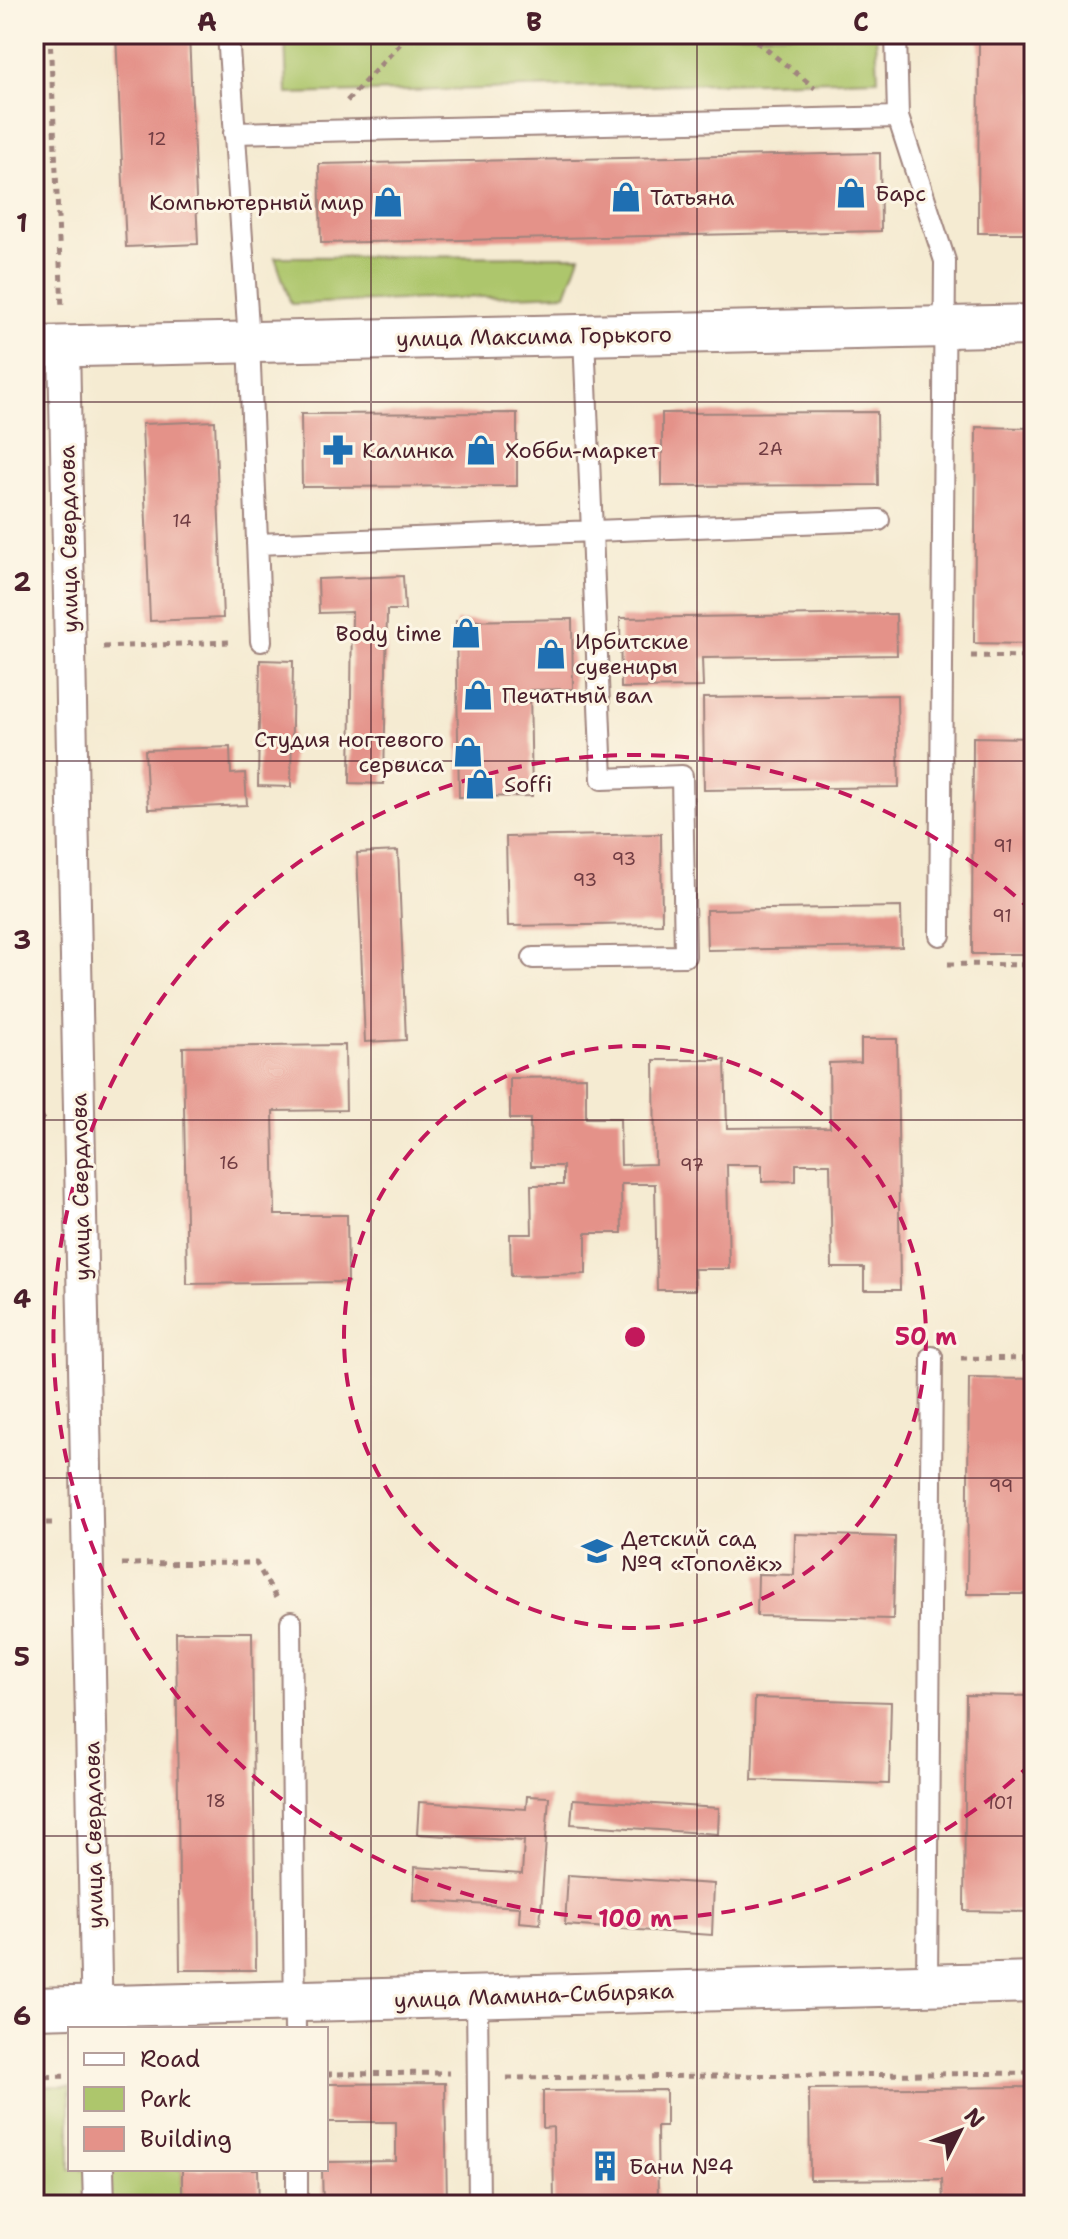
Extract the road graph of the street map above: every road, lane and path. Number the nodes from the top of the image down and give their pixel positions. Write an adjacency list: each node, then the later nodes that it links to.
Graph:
1 (50, 34): 14 (path)
2 (228, 34): 9 (lane)
3 (409, 34): 8 (path)
4 (747, 34): 7 (path)
5 (896, 34): 6 (lane)
6 (898, 117): 7 (lane); 11 (lane)
7 (853, 118): 8 (lane)
8 (320, 131): 9 (lane)
9 (234, 133): 13 (lane)
10 (1034, 325): 11 (street, улица Максима Горького)
11 (945, 327): 12 (street, улица Максима Горького); 20 (lane)
12 (584, 335): 13 (street, улица Максима Горького); 16 (lane)
13 (249, 341): 14 (street, улица Максима Горького); 17 (lane)
14 (49, 346): 19 (street, улица Свердлова)
15 (879, 520): 16 (lane)
16 (592, 531): 17 (lane); 23 (lane)
17 (257, 544): 18 (lane)
18 (261, 641): 19 (path)
19 (70, 648): 27 (street, улица Свердлова)
20 (942, 656): 21 (path); 22 (lane)
21 (1034, 657)
22 (940, 935): 24 (path)
23 (533, 958)
24 (1034, 965)
25 (932, 1357): 26 (path); 30 (lane)
26 (1034, 1359)
27 (88, 1564): 28 (path); 34 (street, улица Свердлова)
28 (291, 1622): 33 (lane)
29 (1034, 1982): 30 (street, улица Мамина-Сибиряка)
30 (927, 1985): 31 (street, улица Мамина-Сибиряка)
31 (477, 1996): 33 (street, улица Мамина-Сибиряка); 39 (lane)
32 (34, 2008): 34 (street, улица Мамина-Сибиряка)
33 (295, 2015): 34 (street, улица Мамина-Сибиряка)
34 (97, 2018)
35 (1034, 2073): 39 (path)
36 (328, 2074): 39 (path)
37 (68, 2076): 38 (path)
38 (34, 2077)
39 (478, 2078): 44 (lane)
40 (98, 2171): 42 (street)
41 (297, 2171): 43 (lane)
42 (99, 2205)
43 (297, 2205)
44 (479, 2205)

